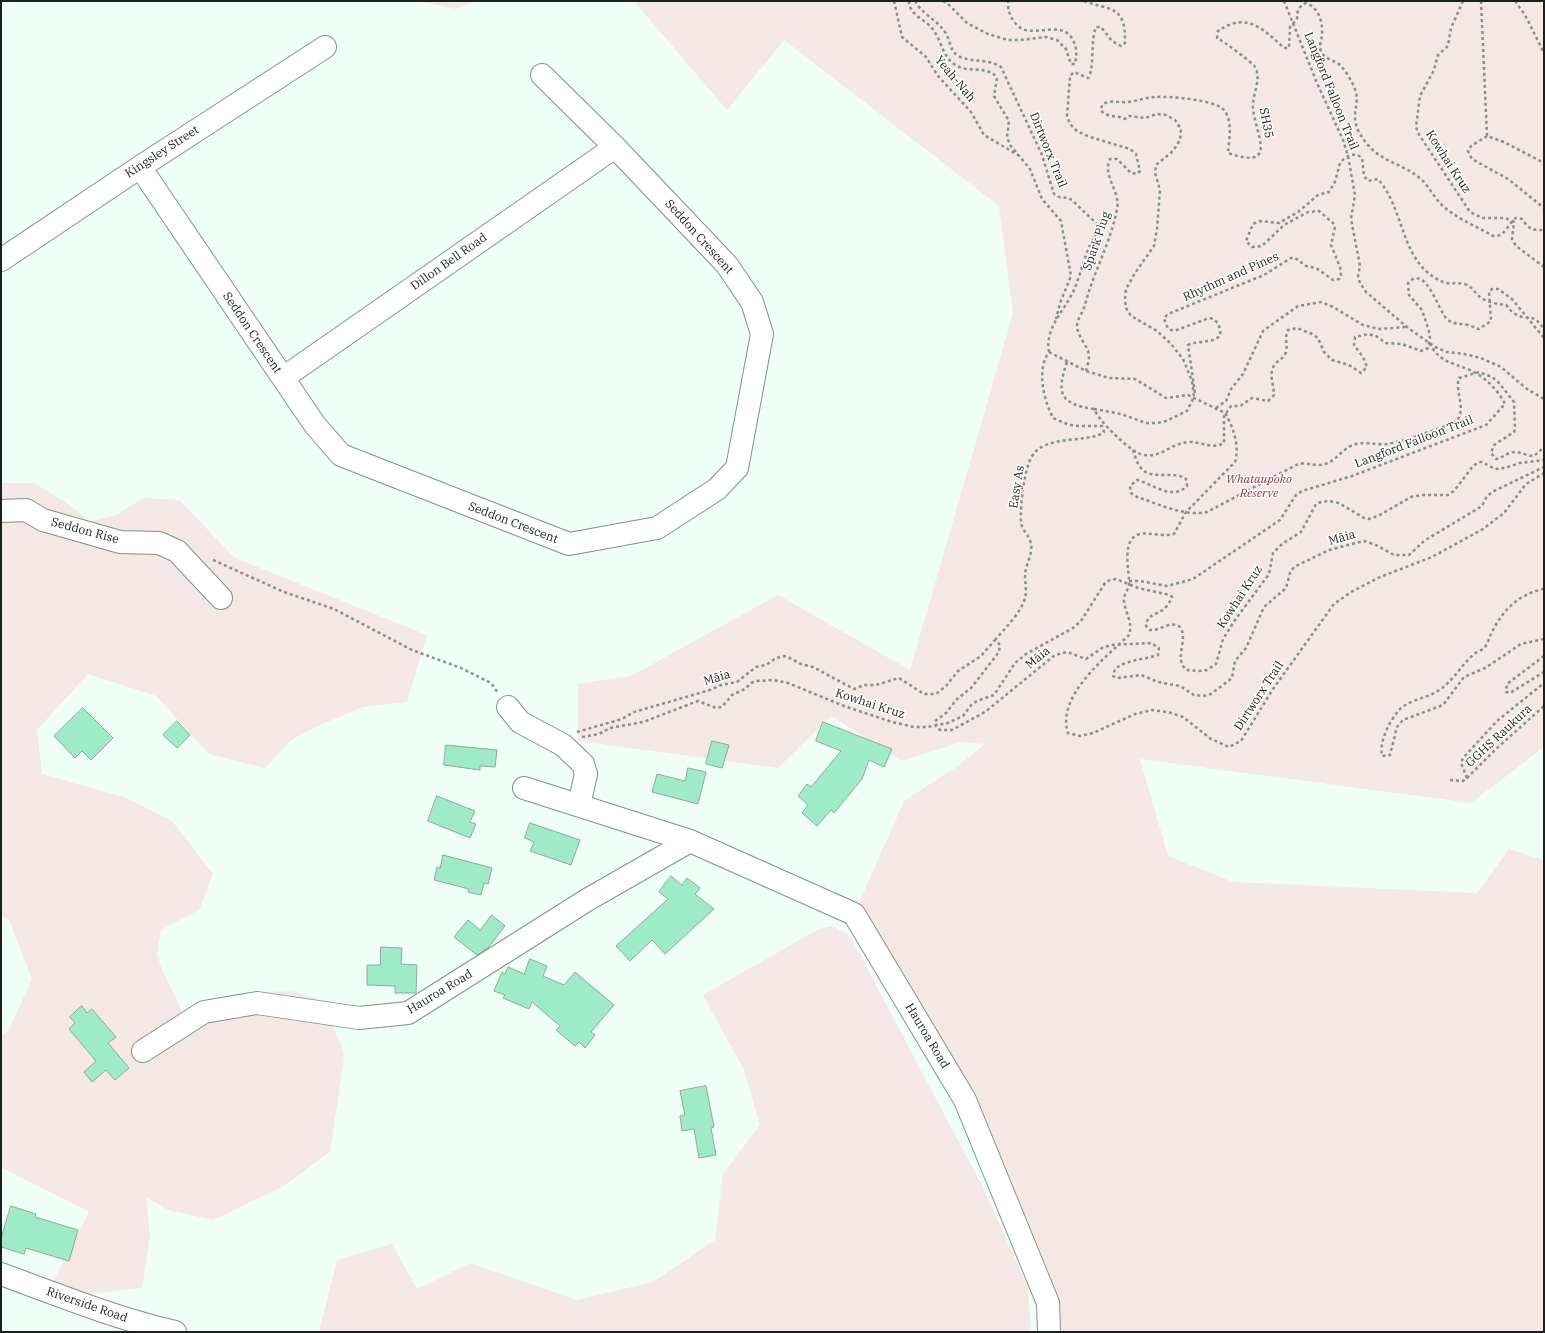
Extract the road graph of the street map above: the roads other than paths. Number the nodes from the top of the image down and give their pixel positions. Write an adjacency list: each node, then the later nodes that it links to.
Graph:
1 (325, 47): 4 (street, Kingsley Street)
2 (542, 75): 3 (street, Seddon Crescent)
3 (615, 147): 6 (street, Dillon Bell Road); 6 (street, Seddon Crescent)
4 (140, 167): 5 (street, Kingsley Street); 6 (street, Seddon Crescent)
5 (1, 260)
6 (283, 378)
7 (1, 511): 8 (street, Seddon Rise)
8 (221, 598)
9 (508, 707): 11 (street)
10 (524, 788): 11 (street, Hauroa Road)
11 (579, 805): 12 (street, Hauroa Road)
12 (690, 841): 13 (street, Hauroa Road); 16 (street, Hauroa Road)
13 (143, 1051)
14 (1, 1274): 15 (street, Riverside Road)
15 (174, 1332)
16 (1049, 1332)

